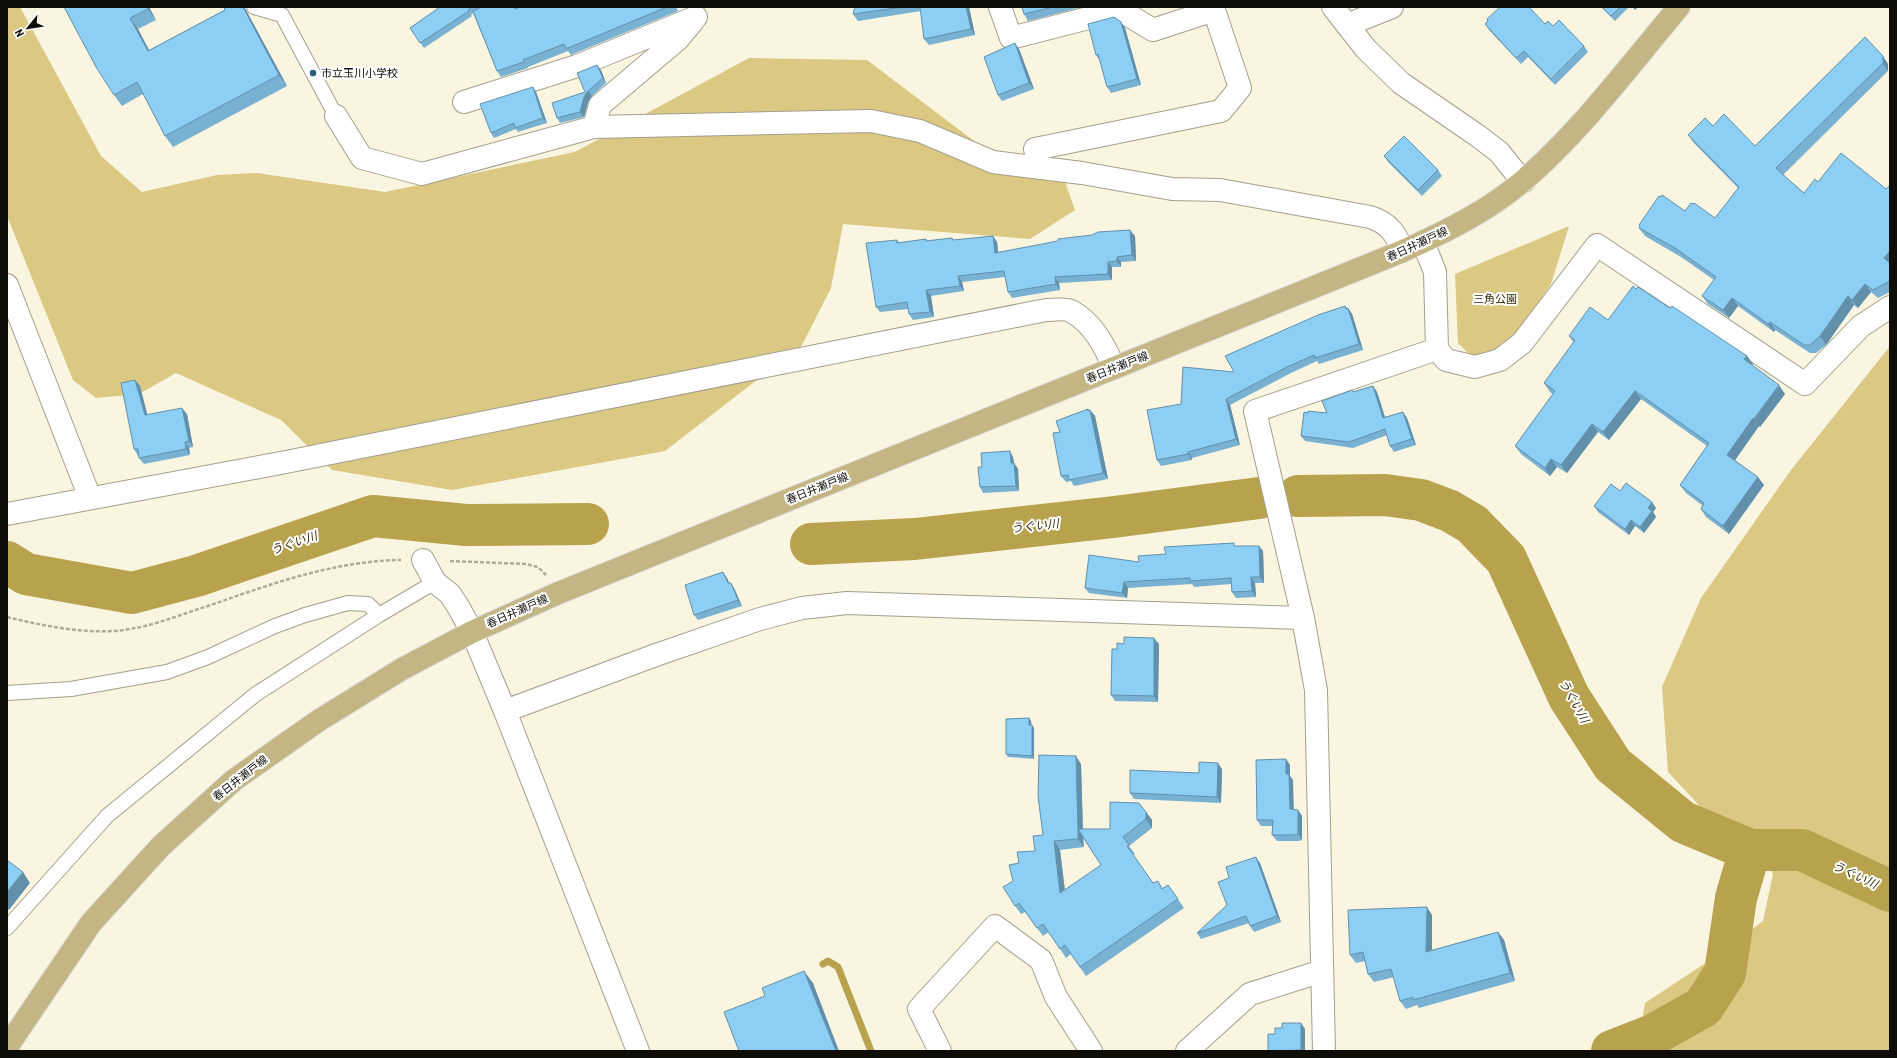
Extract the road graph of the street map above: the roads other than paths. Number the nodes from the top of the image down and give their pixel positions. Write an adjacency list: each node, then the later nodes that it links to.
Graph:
1 (254, 7): 10 (lane)
2 (1000, 7): 6 (street)
3 (1333, 7): 8 (street)
4 (1392, 7): 8 (street)
5 (1679, 7): 13 (main road, 春日井瀬戸線)
6 (1213, 9): 12 (street)
7 (699, 12): 9 (street); 11 (street)
8 (1347, 25): 13 (street)
9 (464, 102)
10 (336, 116): 11 (street)
11 (594, 127): 12 (street)
12 (1040, 168): 14 (street)
13 (1522, 182): 14 (main road, 春日井瀬戸線)
14 (1413, 247): 17 (street); 18 (main road, 春日井瀬戸線)
15 (7, 286): 19 (street)
16 (1890, 307): 17 (street)
17 (1437, 349): 24 (street)
18 (1114, 368): 19 (street); 25 (main road, 春日井瀬戸線)
19 (90, 498): 20 (street)
20 (7, 514)
21 (423, 560): 22 (street)
22 (434, 582): 23 (lane); 25 (street)
23 (379, 615): 26 (lane); 28 (lane)
24 (1303, 618): 27 (street); 29 (street)
25 (472, 632): 27 (street); 30 (main road, 春日井瀬戸線)
26 (7, 693)
27 (505, 711): 31 (street)
28 (7, 928)
29 (1322, 971): 34 (street); 35 (street)
30 (7, 1047)
31 (638, 1051)
32 (940, 1051): 33 (street)
33 (1091, 1051)
34 (1187, 1051)
35 (1324, 1051)

